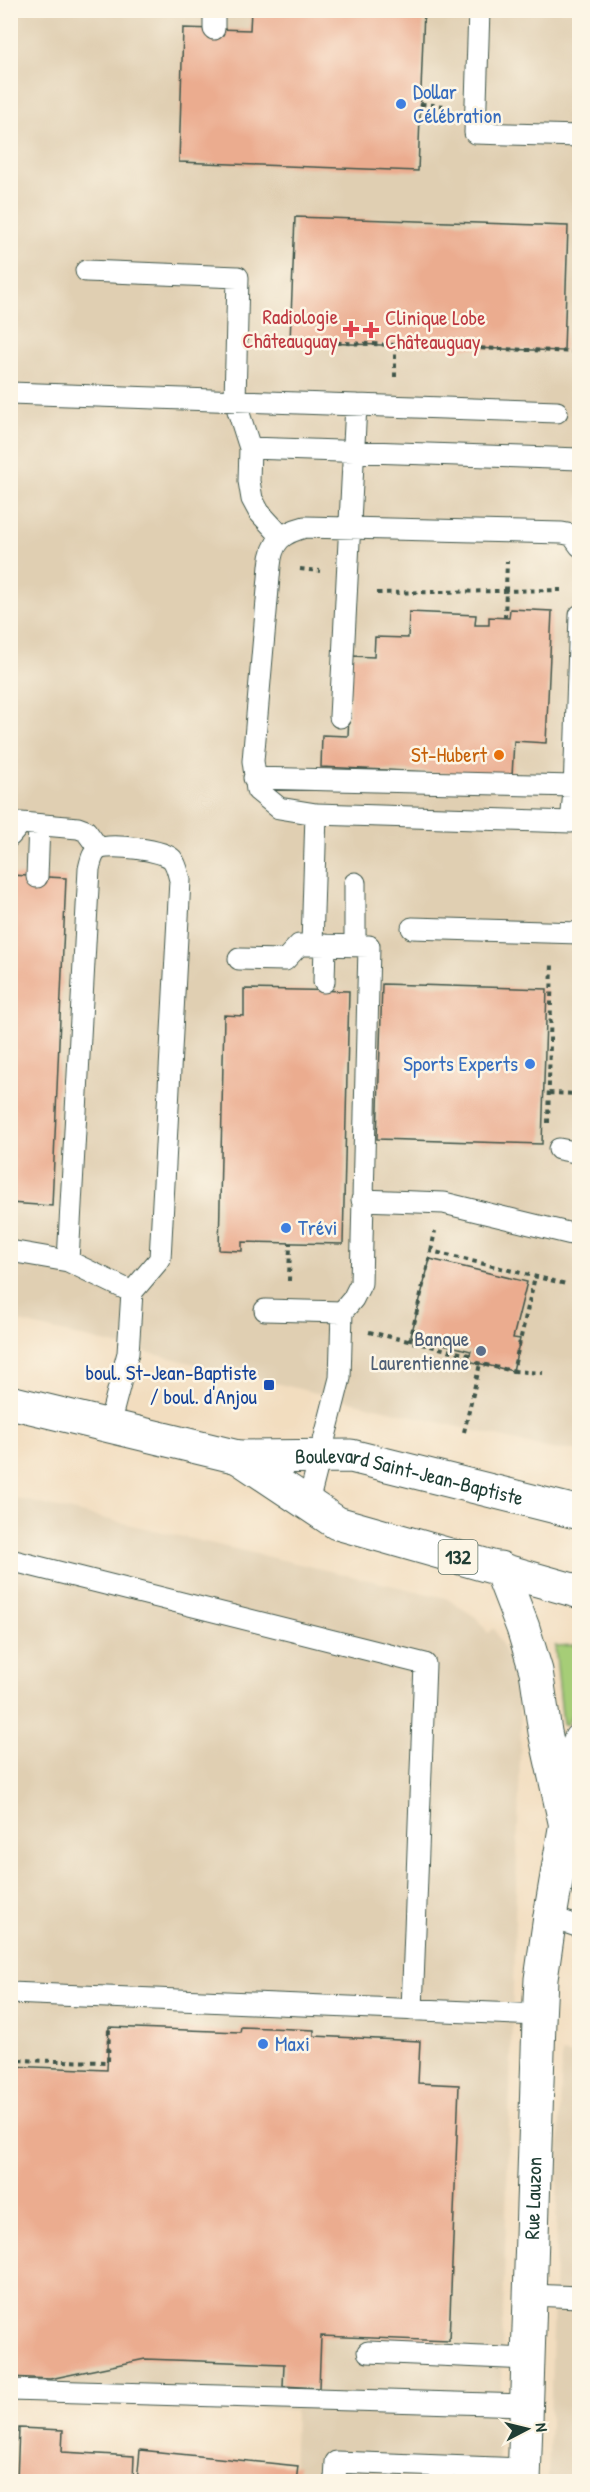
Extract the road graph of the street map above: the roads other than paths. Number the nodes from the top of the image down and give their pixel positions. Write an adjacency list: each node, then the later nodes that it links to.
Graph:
1 (479, 10): 2 (lane)
2 (579, 136)
3 (86, 271): 5 (lane)
4 (10, 393): 5 (lane)
5 (235, 401): 6 (lane); 8 (lane)
6 (356, 405): 7 (lane); 9 (lane)
7 (557, 412)
8 (250, 448): 9 (lane); 12 (lane)
9 (353, 452): 10 (lane); 11 (lane)
10 (579, 459)
11 (350, 527): 12 (lane); 13 (lane); 15 (lane)
12 (281, 536): 16 (lane)
13 (579, 546)
14 (579, 615): 17 (lane)
15 (340, 717)
16 (254, 778): 17 (lane); 18 (lane)
17 (576, 790): 18 (lane)
18 (316, 814): 26 (lane)
19 (39, 825): 20 (lane); 21 (lane); 22 (lane)
20 (10, 836)
21 (99, 849): 35 (lane); 36 (lane)
22 (37, 877)
23 (356, 883): 27 (lane)
24 (412, 928): 25 (lane)
25 (579, 933)
26 (319, 945): 27 (lane); 28 (lane); 29 (lane)
27 (355, 945): 32 (lane)
28 (239, 959)
29 (324, 981)
30 (559, 1149): 31 (lane)
31 (579, 1153)
32 (363, 1200): 33 (lane); 38 (lane)
33 (579, 1236)
34 (10, 1251): 35 (lane)
35 (68, 1261): 36 (lane)
36 (132, 1292): 40 (lane)
37 (265, 1310): 38 (lane)
38 (342, 1312): 41 (lane)
39 (10, 1402): 40 (main road, Boulevard Saint-Jean-Baptiste / 132)
40 (109, 1425): 42 (main road, Boulevard Saint-Jean-Baptiste / 132)
41 (320, 1455): 42 (main road, Boulevard Saint-Jean-Baptiste / 132); 43 (lane); 44 (main road, Boulevard Saint-Jean-Baptiste / 132)
42 (238, 1457): 43 (main road, Boulevard Saint-Jean-Baptiste / 132)
43 (308, 1503): 46 (main road, Boulevard Saint-Jean-Baptiste / 132)
44 (579, 1513)
45 (10, 1560): 53 (lane)
46 (500, 1568): 47 (main road, Boulevard Saint-Jean-Baptiste / 132); 49 (main road)
47 (579, 1592)
48 (579, 1740): 49 (main road, Rue Lauzon)
49 (565, 1822): 51 (main road, Rue Lauzon)
50 (579, 1853): 51 (main road, Rue Lauzon)
51 (564, 1922): 54 (main road, Rue Lauzon)
52 (10, 1992): 53 (lane)
53 (412, 2010): 54 (lane)
54 (540, 2015): 55 (main road, Rue Lauzon)
55 (530, 2295): 56 (lane); 58 (main road, Rue Lauzon)
56 (579, 2297)
57 (368, 2352): 58 (lane)
58 (527, 2360): 60 (main road, Rue Lauzon)
59 (10, 2390): 60 (lane)
60 (526, 2405): 61 (main road, Rue Lauzon)
61 (524, 2475): 62 (lane)
62 (335, 2481)

